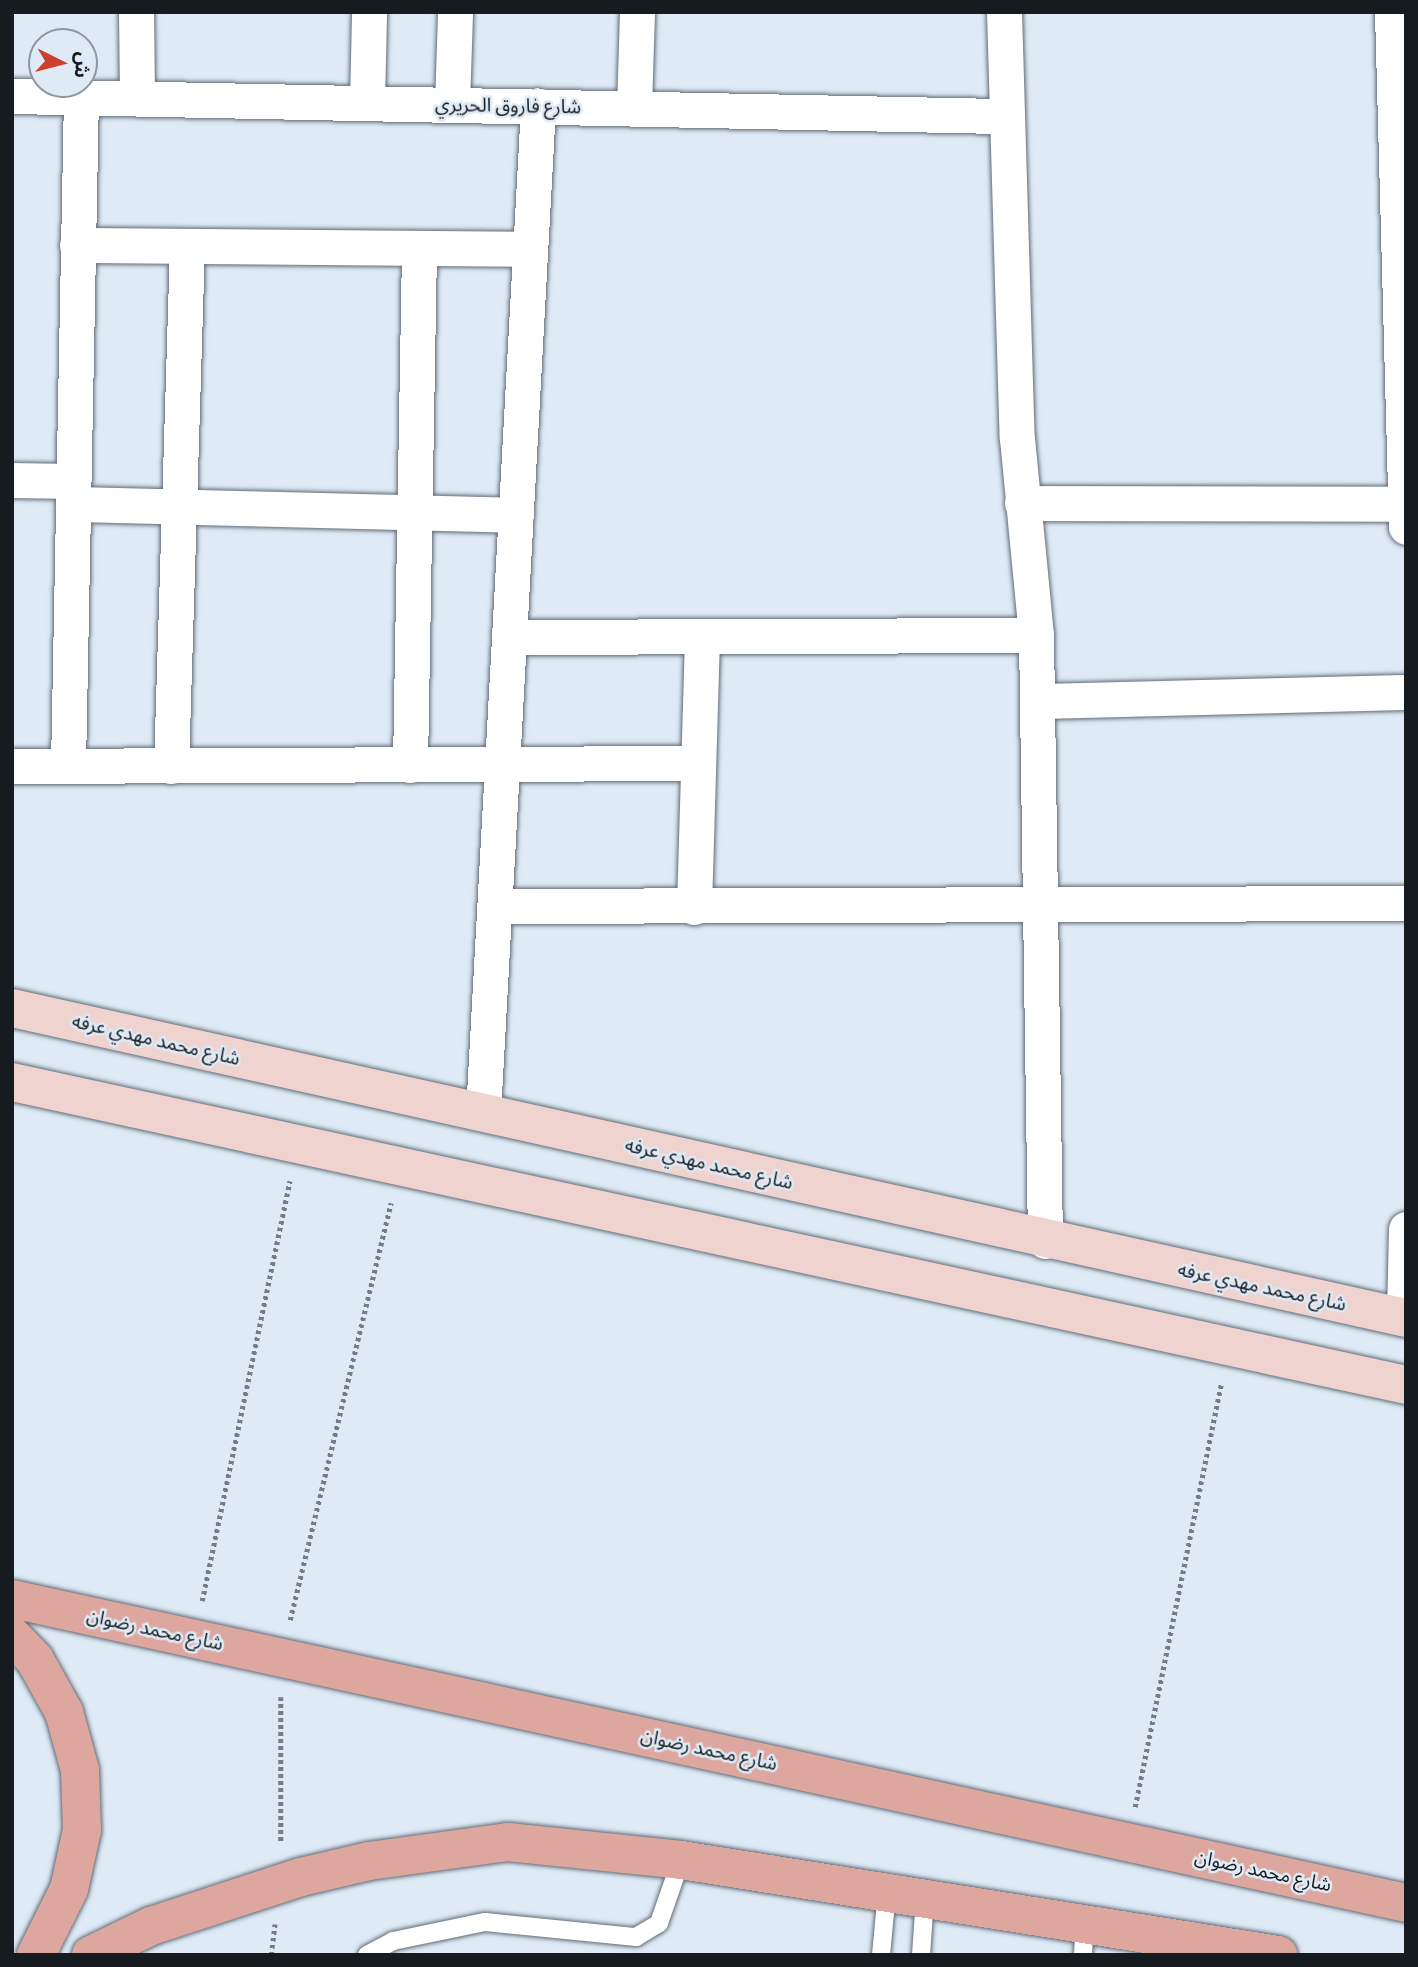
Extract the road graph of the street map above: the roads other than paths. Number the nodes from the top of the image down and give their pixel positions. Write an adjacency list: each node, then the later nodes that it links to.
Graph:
1 (136, 12): 10 (street)
2 (369, 12): 11 (street)
3 (455, 12): 12 (street)
4 (637, 12): 14 (street)
5 (1004, 12): 15 (street)
6 (1392, 12): 7 (street)
7 (1400, 76): 20 (street)
8 (98, 97): 10 (street, شارع فاروق الحريري)
9 (81, 98): 16 (street)
10 (137, 98): 11 (street, شارع فاروق الحريري)
11 (368, 103): 12 (street, شارع فاروق الحريري)
12 (452, 104): 13 (street, شارع فاروق الحريري)
13 (538, 106): 14 (street, شارع فاروق الحريري); 19 (street)
14 (634, 108): 15 (street, شارع فاروق الحريري)
15 (1003, 116): 23 (street)
16 (78, 245): 17 (street); 22 (street)
17 (187, 246): 18 (street); 24 (street)
18 (419, 248): 19 (street); 25 (street)
19 (530, 249): 26 (street)
20 (1402, 279): 27 (street)
21 (12, 480): 22 (street)
22 (73, 493): 24 (street); 39 (street)
23 (1022, 503): 27 (street); 28 (street)
24 (179, 507): 25 (street); 40 (street)
25 (414, 512): 26 (street); 37 (street)
26 (516, 514): 29 (street)
27 (1405, 515)
28 (1036, 635): 30 (street); 33 (street)
29 (509, 636): 30 (street); 36 (street)
30 (702, 637): 35 (street)
31 (1406, 684): 32 (street)
32 (1406, 692): 33 (street); 34 (street)
33 (1038, 701): 44 (street)
34 (1406, 703)
35 (698, 763): 36 (street); 43 (street)
36 (503, 764): 37 (street); 42 (street)
37 (410, 765): 40 (street)
38 (12, 766): 39 (street)
39 (68, 766): 40 (street)
40 (171, 766)
41 (1406, 903): 44 (street)
42 (495, 906): 43 (street); 47 (street)
43 (694, 907): 44 (street)
44 (1044, 908): 49 (street)
45 (12, 1008): 47 (street, شارع محمد مهدي عرفه)
46 (12, 1082): 51 (street)
47 (484, 1113): 49 (street, شارع محمد مهدي عرفه)
48 (1406, 1229): 50 (street)
49 (1045, 1241): 50 (street, شارع محمد مهدي عرفه)
50 (1405, 1317)
51 (1406, 1385)
52 (12, 1599): 57 (main road, شارع محمد رضوان)
53 (12, 1636): 62 (main road)
54 (681, 1860): 55 (main road); 58 (lane); 63 (main road)
55 (887, 1891): 56 (main road); 66 (lane)
56 (925, 1898): 59 (main road); 67 (lane)
57 (1406, 1903)
58 (427, 1932): 64 (lane); 65 (lane)
59 (1084, 1938): 60 (main road)
60 (1124, 1941): 61 (main road)
61 (1179, 1945): 68 (main road)
62 (36, 1955)
63 (91, 1955)
64 (367, 1955)
65 (393, 1955)
66 (881, 1955)
67 (921, 1955)
68 (1278, 1955)

